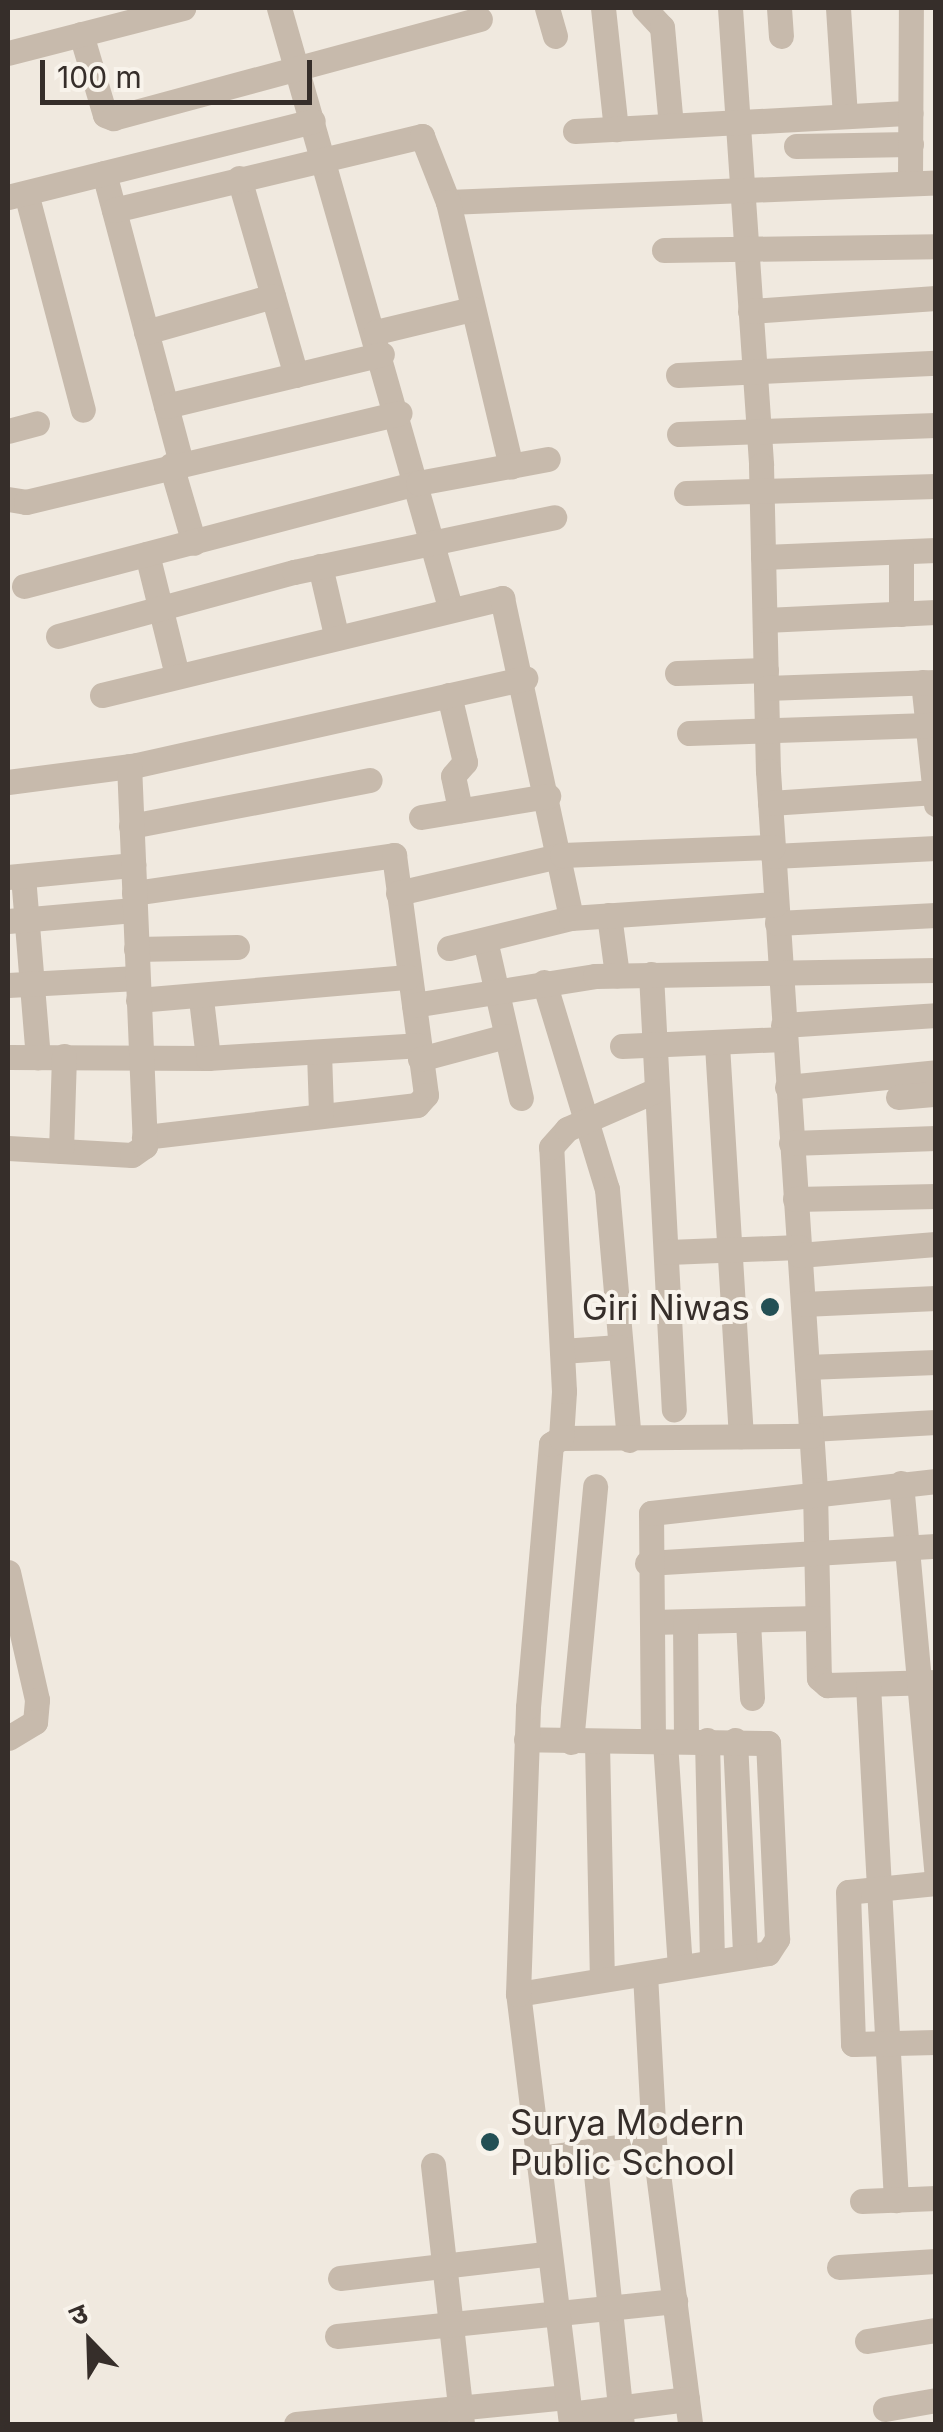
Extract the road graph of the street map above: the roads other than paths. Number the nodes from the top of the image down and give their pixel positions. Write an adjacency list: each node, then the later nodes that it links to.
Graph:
1 (183, 8): 11 (street)
2 (279, 8): 15 (street)
3 (547, 8): 12 (street)
4 (603, 8): 21 (street)
5 (644, 8): 20 (street)
6 (730, 8): 18 (street)
7 (779, 8): 13 (street)
8 (838, 8): 17 (street)
9 (911, 8): 16 (street)
10 (480, 18): 15 (street)
11 (81, 34): 14 (street); 15 (street)
12 (555, 36)
13 (781, 36)
14 (8, 53)
15 (296, 66): 19 (street)
16 (911, 112): 17 (street); 23 (street)
17 (846, 116): 18 (street)
18 (738, 120): 20 (street); 29 (street)
19 (313, 121): 25 (street); 26 (street)
20 (670, 125): 21 (street)
21 (616, 128): 22 (street)
22 (575, 131)
23 (911, 144): 24 (street); 28 (street)
24 (796, 146)
25 (323, 155): 27 (street); 31 (street); 41 (street)
26 (104, 173): 30 (street); 32 (street)
27 (239, 178): 32 (street); 36 (street)
28 (923, 181): 29 (street)
29 (742, 188): 31 (street); 34 (street)
30 (17, 195): 47 (street)
31 (448, 202): 38 (street)
32 (114, 210): 40 (street)
33 (936, 246): 34 (street)
34 (746, 248): 35 (street); 39 (street)
35 (664, 250)
36 (273, 296): 40 (street); 45 (street)
37 (936, 298): 39 (street)
38 (472, 309): 41 (street); 56 (street)
39 (750, 311): 43 (street)
40 (146, 332): 46 (street)
41 (379, 343): 45 (street); 48 (street)
42 (936, 363): 43 (street)
43 (755, 372): 44 (street); 52 (street)
44 (678, 375)
45 (296, 376): 46 (street)
46 (166, 406): 55 (street)
47 (84, 410)
48 (400, 413): 55 (street); 57 (street)
49 (37, 423): 51 (street)
50 (936, 424): 52 (street)
51 (8, 432)
52 (759, 432): 53 (street); 60 (street)
53 (679, 434)
54 (548, 460): 56 (street)
55 (176, 464): 61 (street); 63 (street)
56 (510, 467): 57 (street)
57 (418, 484): 63 (street); 64 (street)
58 (936, 486): 60 (street)
59 (686, 493): 60 (street)
60 (762, 493): 68 (street)
61 (8, 499)
62 (554, 518): 64 (street)
63 (194, 542): 67 (street)
64 (433, 542): 69 (street); 71 (street)
65 (936, 550): 66 (street)
66 (901, 552): 68 (street); 74 (street)
67 (147, 554): 70 (street); 72 (street)
68 (763, 557): 75 (street)
69 (320, 566): 72 (street); 76 (street)
70 (24, 586)
71 (450, 607): 76 (street); 80 (street)
72 (160, 608): 77 (street); 79 (street)
73 (936, 612): 74 (street)
74 (901, 614): 75 (street)
75 (765, 620): 81 (street)
76 (336, 635): 79 (street)
77 (58, 636)
78 (677, 673): 81 (street)
79 (177, 676): 83 (street)
80 (525, 678): 84 (street); 91 (street)
81 (766, 679): 82 (street); 86 (street)
82 (929, 682): 85 (street)
83 (102, 695)
84 (449, 695): 88 (street); 94 (street)
85 (930, 726): 86 (street); 92 (street)
86 (768, 730): 87 (street); 93 (street)
87 (689, 733)
88 (129, 766): 90 (street); 96 (street)
89 (370, 780): 96 (street)
90 (8, 782)
91 (548, 796): 94 (street); 99 (street)
92 (935, 796): 93 (street)
93 (770, 802): 98 (street)
94 (460, 810): 95 (street)
95 (421, 818)
96 (131, 826): 100 (street)
97 (936, 848): 98 (street)
98 (773, 852): 99 (street); 105 (street)
99 (562, 855): 102 (street); 107 (street)
100 (133, 866): 101 (street); 103 (street)
101 (16, 877): 108 (street)
102 (398, 893): 103 (street); 117 (street)
103 (134, 902): 108 (street); 112 (street)
104 (610, 914): 105 (street); 107 (street); 116 (street)
105 (776, 914): 106 (street); 115 (street)
106 (936, 915)
107 (571, 918): 109 (street)
108 (17, 921): 119 (street)
109 (485, 940): 111 (street); 121 (street)
110 (238, 947): 112 (street)
111 (449, 948)
112 (136, 949): 120 (street)
113 (936, 970): 115 (street)
114 (650, 974): 115 (street); 116 (street); 129 (street)
115 (779, 974): 125 (street)
116 (617, 975): 118 (street)
117 (408, 977): 122 (street); 123 (street)
118 (544, 982): 121 (street); 143 (street)
119 (20, 985): 120 (street); 132 (street)
120 (138, 989): 122 (street); 134 (street)
121 (494, 991): 123 (street); 126 (street)
122 (201, 998): 135 (street)
123 (414, 1005): 131 (street)
124 (936, 1015): 125 (street)
125 (783, 1032): 128 (street); 137 (street)
126 (506, 1036): 131 (street); 141 (street)
127 (622, 1046): 129 (street)
128 (717, 1046): 129 (street); 152 (street)
129 (651, 1047): 138 (street)
130 (319, 1052): 131 (street); 135 (street); 142 (street)
131 (419, 1052): 142 (street)
132 (51, 1056): 133 (street); 134 (street); 148 (street)
133 (8, 1058)
134 (141, 1058): 135 (street); 144 (street)
135 (208, 1058)
136 (936, 1072): 137 (street)
137 (787, 1087): 146 (street)
138 (654, 1091): 143 (street); 154 (street)
139 (936, 1094): 140 (street)
140 (898, 1097)
141 (521, 1098)
142 (322, 1113): 144 (street)
143 (587, 1120): 157 (street); 158 (street)
144 (144, 1137): 148 (street)
145 (936, 1138): 146 (street)
146 (791, 1143): 150 (street)
147 (8, 1148): 148 (street)
148 (60, 1151)
149 (936, 1196): 150 (street)
150 (795, 1199): 153 (street)
151 (936, 1244): 153 (street)
152 (732, 1250): 153 (street); 154 (street); 164 (street)
153 (799, 1251): 156 (street)
154 (668, 1252): 161 (street)
155 (936, 1298): 156 (street)
156 (803, 1304): 160 (street)
157 (619, 1346): 158 (street); 166 (street)
158 (562, 1351): 165 (street)
159 (936, 1362): 160 (street)
160 (807, 1367): 163 (street)
161 (674, 1409)
162 (936, 1422): 163 (street)
163 (811, 1433): 164 (street); 170 (street)
164 (741, 1436): 166 (street)
165 (561, 1438): 166 (street); 184 (street)
166 (629, 1440)
167 (936, 1481): 168 (street)
168 (901, 1483): 170 (street); 172 (street)
169 (594, 1486): 186 (street)
170 (815, 1490): 173 (street); 174 (street)
171 (936, 1546): 172 (street)
172 (908, 1547): 173 (street); 180 (street)
173 (816, 1552): 174 (street); 176 (street)
174 (647, 1563): 178 (street)
175 (8, 1572): 183 (street)
176 (817, 1618): 177 (street); 181 (street)
177 (748, 1621): 179 (street); 182 (street)
178 (652, 1622): 179 (street); 185 (street)
179 (685, 1622): 185 (street)
180 (930, 1682): 181 (street); 187 (street)
181 (868, 1685): 190 (street)
182 (752, 1698)
183 (8, 1738)
184 (526, 1739): 186 (street); 195 (street)
185 (678, 1741): 186 (street); 191 (street); 191 (street); 192 (street)
186 (584, 1743): 194 (street)
187 (935, 1837): 188 (street)
188 (936, 1870)
189 (936, 1884): 190 (street)
190 (880, 1885): 197 (street); 197 (street)
191 (712, 1962): 192 (street)
192 (680, 1967): 193 (street)
193 (645, 1974): 194 (street); 198 (street)
194 (602, 1978): 195 (street)
195 (518, 1994): 200 (street)
196 (936, 2042): 197 (street)
197 (892, 2044): 203 (street)
198 (654, 2142): 199 (street); 210 (street)
199 (594, 2155): 200 (street); 211 (street)
200 (534, 2159): 205 (street)
201 (433, 2165): 208 (street)
202 (936, 2198): 203 (street)
203 (896, 2200): 204 (street)
204 (862, 2201)
205 (545, 2254): 208 (street); 212 (street)
206 (936, 2261): 207 (street)
207 (839, 2267)
208 (445, 2268): 209 (street); 213 (street)
209 (340, 2278)
210 (675, 2301): 211 (street); 220 (street)
211 (612, 2308): 212 (street); 222 (street)
212 (558, 2318): 213 (street); 219 (street)
213 (451, 2327): 215 (street); 221 (street)
214 (936, 2330): 216 (street)
215 (337, 2336)
216 (867, 2341)
217 (936, 2400): 218 (street)
218 (885, 2409)
219 (569, 2412): 221 (street); 222 (street)
220 (688, 2412): 222 (street)
221 (461, 2417): 223 (street)
222 (621, 2417)
223 (296, 2424)

